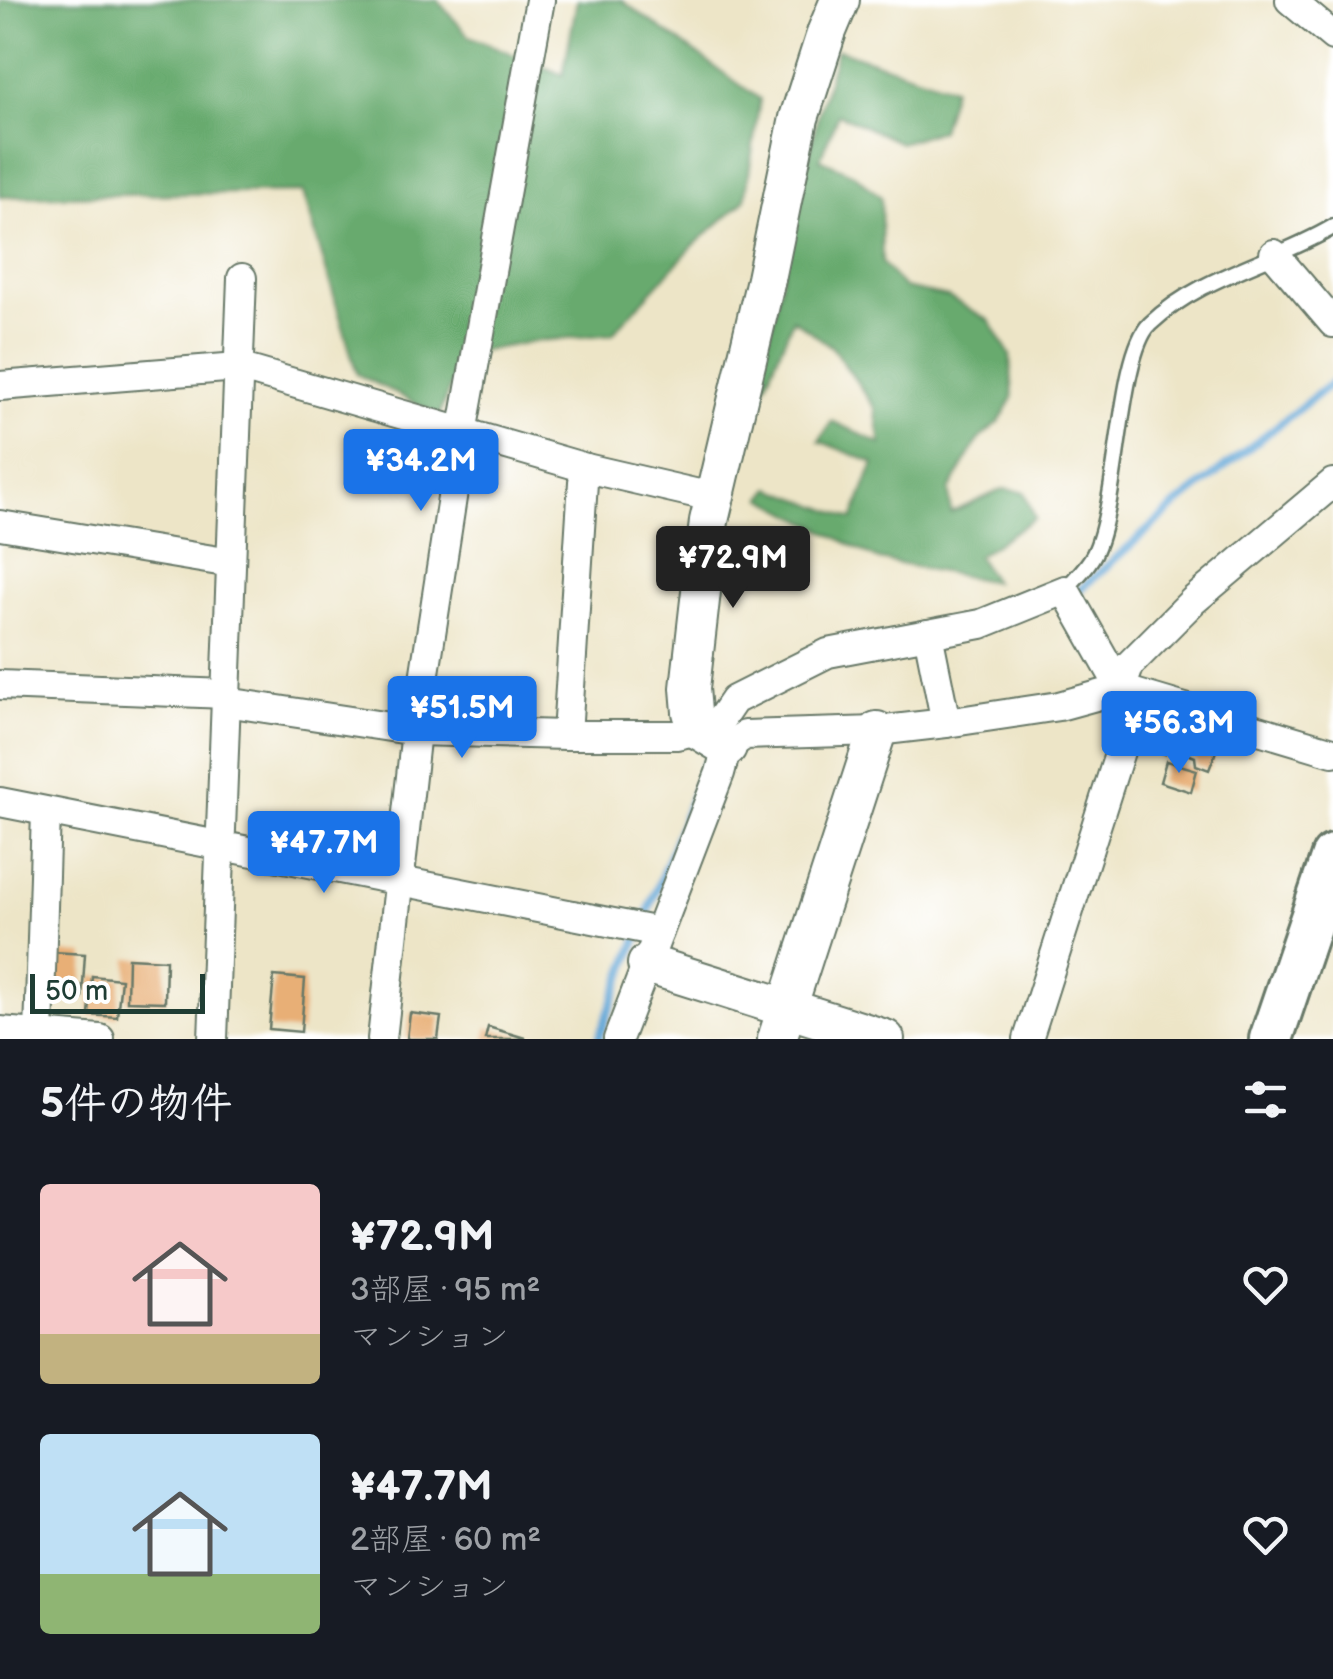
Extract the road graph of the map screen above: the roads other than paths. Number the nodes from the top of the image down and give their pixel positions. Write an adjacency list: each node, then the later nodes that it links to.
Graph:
1 (540, 0): 11 (street)
2 (840, 0): 14 (street)
3 (1290, 0): 4 (street)
4 (1333, 36)
5 (1333, 227): 6 (lane)
6 (1274, 254): 8 (street); 17 (lane)
7 (242, 278): 9 (street)
8 (1333, 323)
9 (238, 367): 10 (street); 11 (street); 16 (street)
10 (0, 386)
11 (462, 433): 12 (street); 23 (street)
12 (586, 468): 14 (street); 25 (street)
13 (1333, 483): 20 (street)
14 (716, 498): 26 (street)
15 (0, 525): 16 (street)
16 (231, 563): 21 (street)
17 (1066, 590): 18 (street); 20 (street)
18 (928, 634): 22 (street); 26 (street)
19 (0, 685): 21 (street)
20 (1130, 692): 22 (street); 27 (street); 42 (street)
21 (226, 698): 23 (street); 30 (street)
22 (946, 723): 24 (street)
23 (416, 730): 25 (street); 32 (street)
24 (878, 731): 26 (street); 34 (street)
25 (567, 735): 26 (street)
26 (711, 738): 33 (street)
27 (1333, 752)
28 (0, 802): 29 (street)
29 (46, 812): 30 (street); 36 (street)
30 (220, 846): 32 (street); 38 (street)
31 (1333, 856): 43 (main road)
32 (399, 881): 33 (street); 39 (street)
33 (657, 936): 34 (street); 40 (street)
34 (782, 1024): 41 (street)
35 (0, 1031): 36 (street)
36 (39, 1034): 37 (street)
37 (100, 1039)
38 (213, 1039)
39 (382, 1039)
40 (618, 1039)
41 (885, 1039)
42 (1028, 1039)
43 (1271, 1039)

